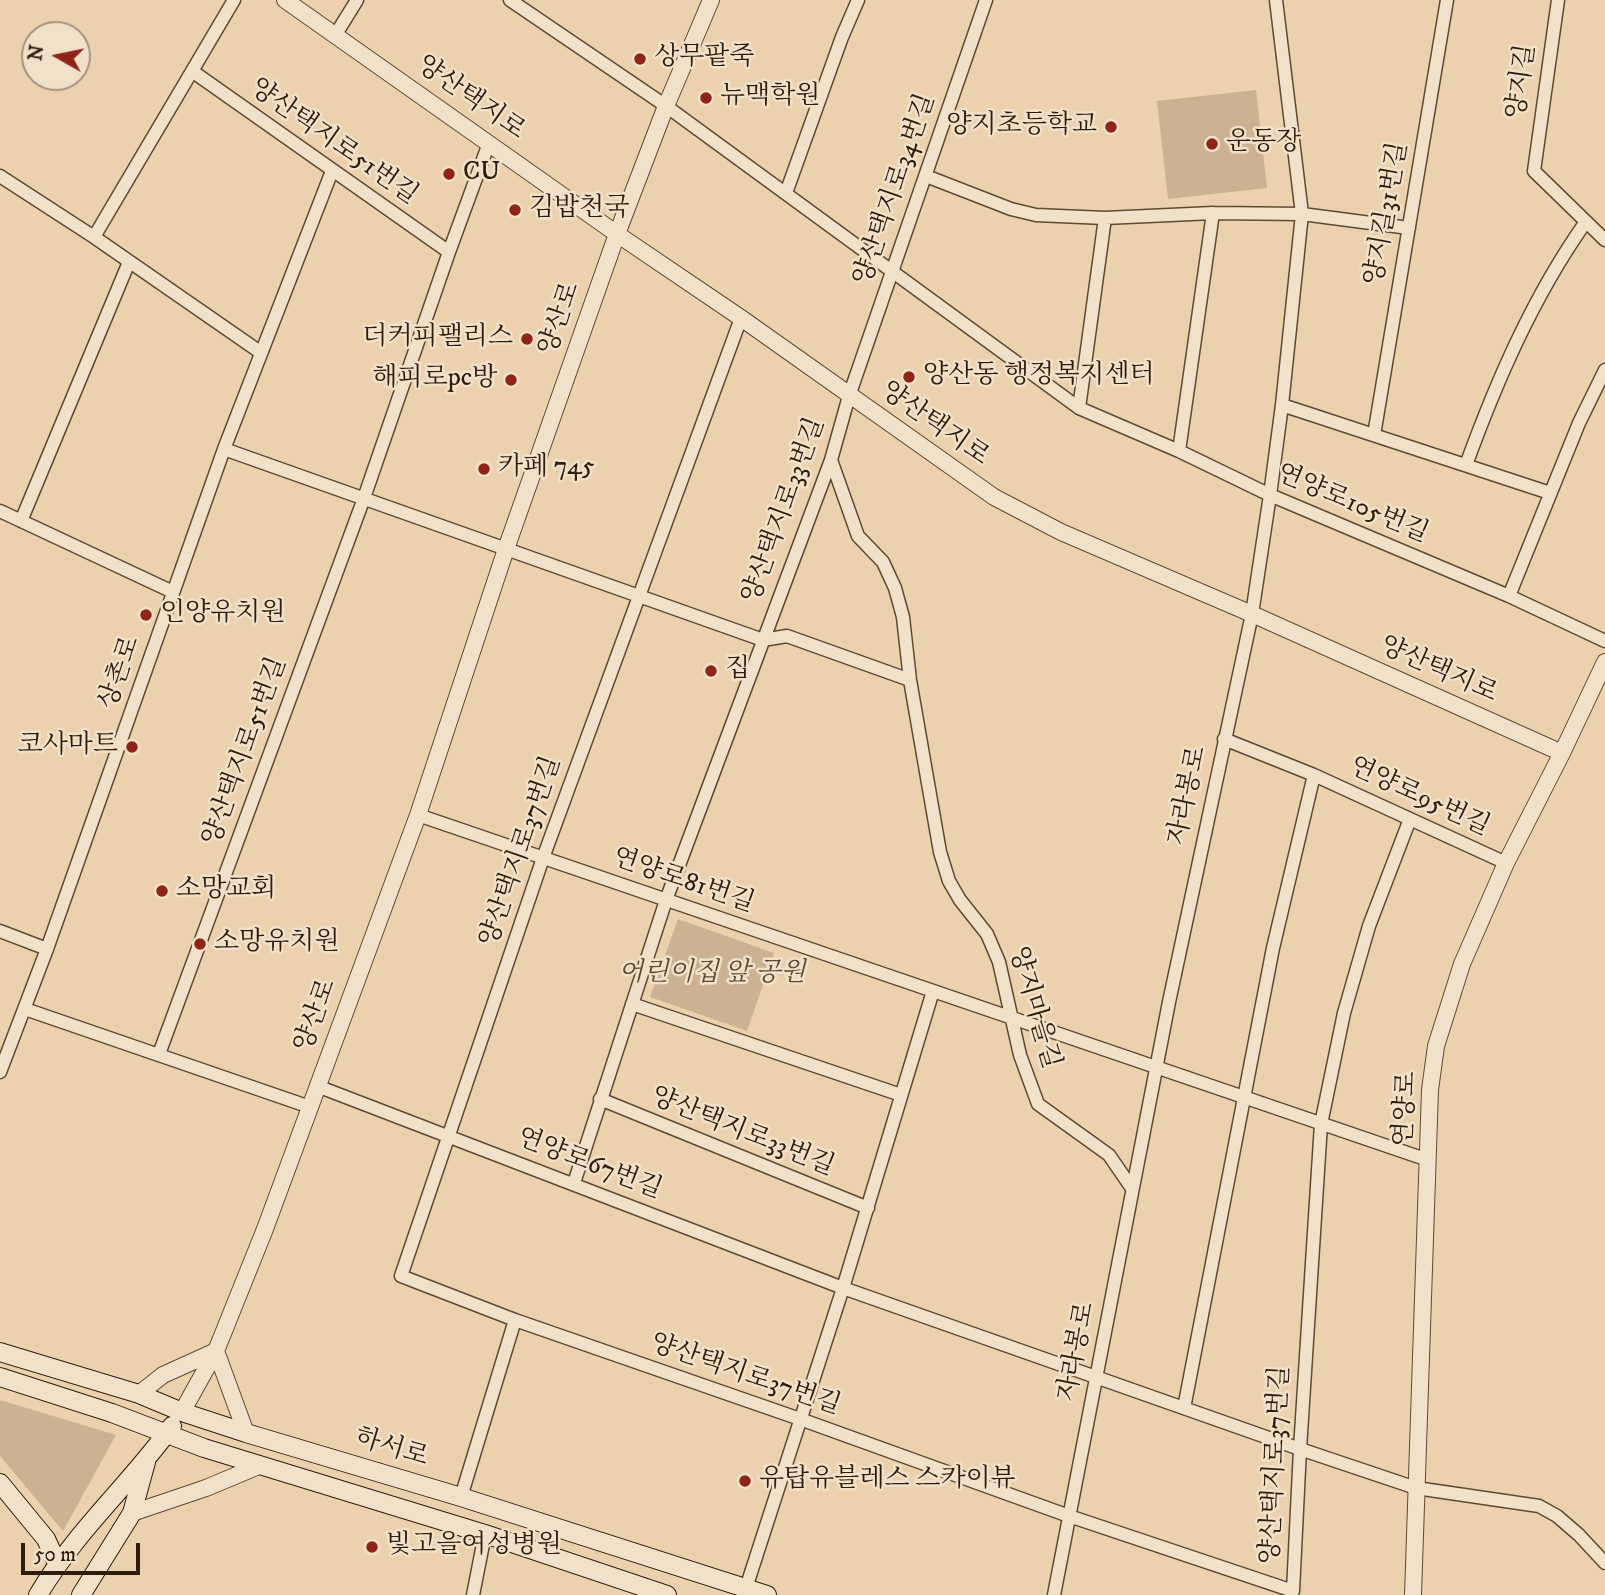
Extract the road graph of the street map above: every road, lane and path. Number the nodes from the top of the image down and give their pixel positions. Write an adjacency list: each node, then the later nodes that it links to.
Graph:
1 (234, 0): 12 (street)
2 (285, 0): 11 (street, 양산택지로)
3 (357, 0): 11 (street)
4 (510, 0): 13 (street)
5 (711, 0): 13 (street, 양산로)
6 (858, 0): 18 (street)
7 (986, 0): 17 (street, 양산택지로34번길)
8 (1276, 0): 20 (street, 자라봉로)
9 (1447, 0): 23 (street, 양지길31번길)
10 (1558, 0): 22 (street, 양지길)
11 (336, 34): 14 (street, 양산택지로)
12 (192, 71): 15 (street, 양산택지로51번길); 25 (street)
13 (666, 106): 18 (street, 연양로105번길); 24 (street, 양산로)
14 (489, 143): 24 (street, 양산택지로); 27 (street, 양산택지로51번길)
15 (332, 172): 27 (street, 양산택지로51번길); 31 (street, 상촌로)
16 (0, 176): 25 (street)
17 (926, 176): 21 (street); 29 (street, 양산택지로34번길)
18 (786, 193): 29 (street, 연양로105번길)
19 (1213, 213): 20 (street); 21 (street); 38 (street)
20 (1302, 214): 23 (street); 34 (street, 자라봉로)
21 (1104, 218): 35 (street)
22 (1585, 223): 26 (street); 40 (street)
23 (1409, 228): 36 (street, 양지길31번길)
24 (617, 234): 30 (street, 양산택지로); 46 (street, 양산로)
25 (94, 237): 28 (street)
26 (1605, 240)
27 (449, 252): 43 (street, 양산택지로51번길)
28 (130, 262): 31 (street); 45 (street)
29 (892, 272): 33 (street, 양산택지로34번길); 35 (street, 연양로105번길)
30 (741, 318): 33 (street, 양산택지로); 48 (street, 양산택지로37번길)
31 (260, 352): 37 (street, 상촌로)
32 (1605, 370): 41 (street)
33 (849, 396): 39 (street, 양산택지로33번길); 50 (street, 양산택지로)
34 (1282, 405): 36 (street); 42 (street, 자라봉로)
35 (1079, 408): 38 (street, 연양로105번길)
36 (1374, 435): 40 (street)
37 (224, 449): 43 (street); 47 (street, 상촌로)
38 (1179, 451): 42 (street, 연양로105번길)
39 (831, 460): 51 (street, 양산택지로33번길); 54 (street, 양지마을길)
40 (1466, 465): 41 (street)
41 (1550, 493): 49 (street)
42 (1270, 495): 49 (street, 연양로105번길); 50 (street, 자라봉로)
43 (364, 498): 46 (street); 69 (street, 양산택지로51번길)
44 (0, 511): 45 (street)
45 (21, 521): 47 (street)
46 (506, 549): 48 (street, 양산택지로33번길); 58 (street, 양산로)
47 (173, 592): 64 (street, 상촌로)
48 (639, 596): 51 (street, 양산택지로33번길); 60 (street, 양산택지로37번길)
49 (1508, 596): 52 (street, 연양로105번길)
50 (1252, 614): 55 (street, 자라봉로); 56 (street, 양산택지로)
51 (762, 640): 54 (street); 62 (street, 양산택지로33번길)
52 (1605, 641)
53 (1605, 662): 56 (street, 연양로)
54 (910, 680): 68 (street, 양지마을길)
55 (1224, 738): 57 (street, 연양로95번길); 70 (street, 자라봉로)
56 (1562, 753): 61 (street, 연양로)
57 (1314, 775): 59 (street, 연양로95번길); 74 (street, 연양로95번길)
58 (418, 816): 60 (street, 연양로81번길); 72 (street, 양산로)
59 (1410, 819): 61 (street, 연양로95번길); 77 (street, 양산택지로37번길)
60 (543, 858): 62 (street, 연양로81번길); 78 (street, 양산택지로37번길)
61 (1506, 863): 79 (street, 연양로)
62 (666, 900): 65 (street, 연양로81번길); 66 (street, 양산택지로33번길)
63 (0, 930): 64 (street)
64 (47, 949): 67 (street, 상촌로)
65 (933, 991): 68 (street, 연양로81번길); 73 (street)
66 (632, 1004): 73 (street); 75 (street, 양산택지로33번길)
67 (25, 1009): 69 (street); 71 (street, 상촌로)
68 (1012, 1018): 70 (street, 연양로81번길); 81 (street, 양지마을길)
69 (159, 1054): 76 (street)
70 (1157, 1069): 74 (street, 연양로81번길); 81 (street, 자라봉로)
71 (0, 1072)
72 (317, 1086): 76 (street, 양산로); 78 (street, 연양로67번길)
73 (901, 1095): 82 (street)
74 (1243, 1097): 77 (street, 연양로81번길); 90 (street)
75 (600, 1100): 80 (street, 양산택지로33번길); 82 (street, 양산택지로33번길)
76 (310, 1107): 85 (street, 양산로)
77 (1321, 1124): 79 (street, 연양로81번길); 95 (street, 양산택지로37번길)
78 (450, 1136): 80 (street, 연양로67번길); 84 (street, 양산택지로37번길)
79 (1428, 1160): 99 (street, 연양로)
80 (573, 1183): 83 (street, 연양로67번길)
81 (1131, 1187): 88 (street, 자라봉로)
82 (868, 1208): 83 (street)
83 (844, 1288): 88 (street, 연양로67번길); 92 (street)
84 (515, 1321): 92 (street, 양산택지로37번길); 100 (street)
85 (216, 1350): 89 (street); 91 (street, 양산로); 94 (street)
86 (0, 1352): 89 (main road, 하서로)
87 (0, 1377): 93 (main road, 하서로)
88 (1097, 1377): 90 (street, 연양로67번길); 102 (street, 자라봉로)
89 (139, 1394): 91 (main road, 하서로)
90 (1184, 1408): 95 (street, 연양로67번길)
91 (182, 1412): 93 (main road); 94 (main road, 하서로)
92 (800, 1419): 102 (street, 양산택지로37번길); 106 (street)
93 (167, 1433): 96 (main road); 97 (main road, 하서로)
94 (246, 1433): 100 (main road, 하서로)
95 (1300, 1449): 99 (street, 연양로67번길); 102 (street, 양산택지로37번길)
96 (146, 1459): 101 (main road); 104 (main road)
97 (261, 1465): 101 (street); 103 (main road, 하서로)
98 (0, 1483): 104 (main road)
99 (1416, 1488): 105 (street, 연양로67번길); 113 (street, 연양로)
100 (461, 1497): 106 (main road, 하서로)
101 (132, 1513): 108 (main road)
102 (1069, 1516): 112 (street, 자라봉로)
103 (485, 1534): 109 (street); 110 (main road, 하서로)
104 (57, 1563): 107 (main road)
105 (1605, 1563)
106 (746, 1588): 111 (main road, 하서로)
107 (38, 1595)
108 (81, 1595)
109 (473, 1595)
110 (667, 1595)
111 (767, 1595)
112 (1054, 1595)
113 (1413, 1595)

